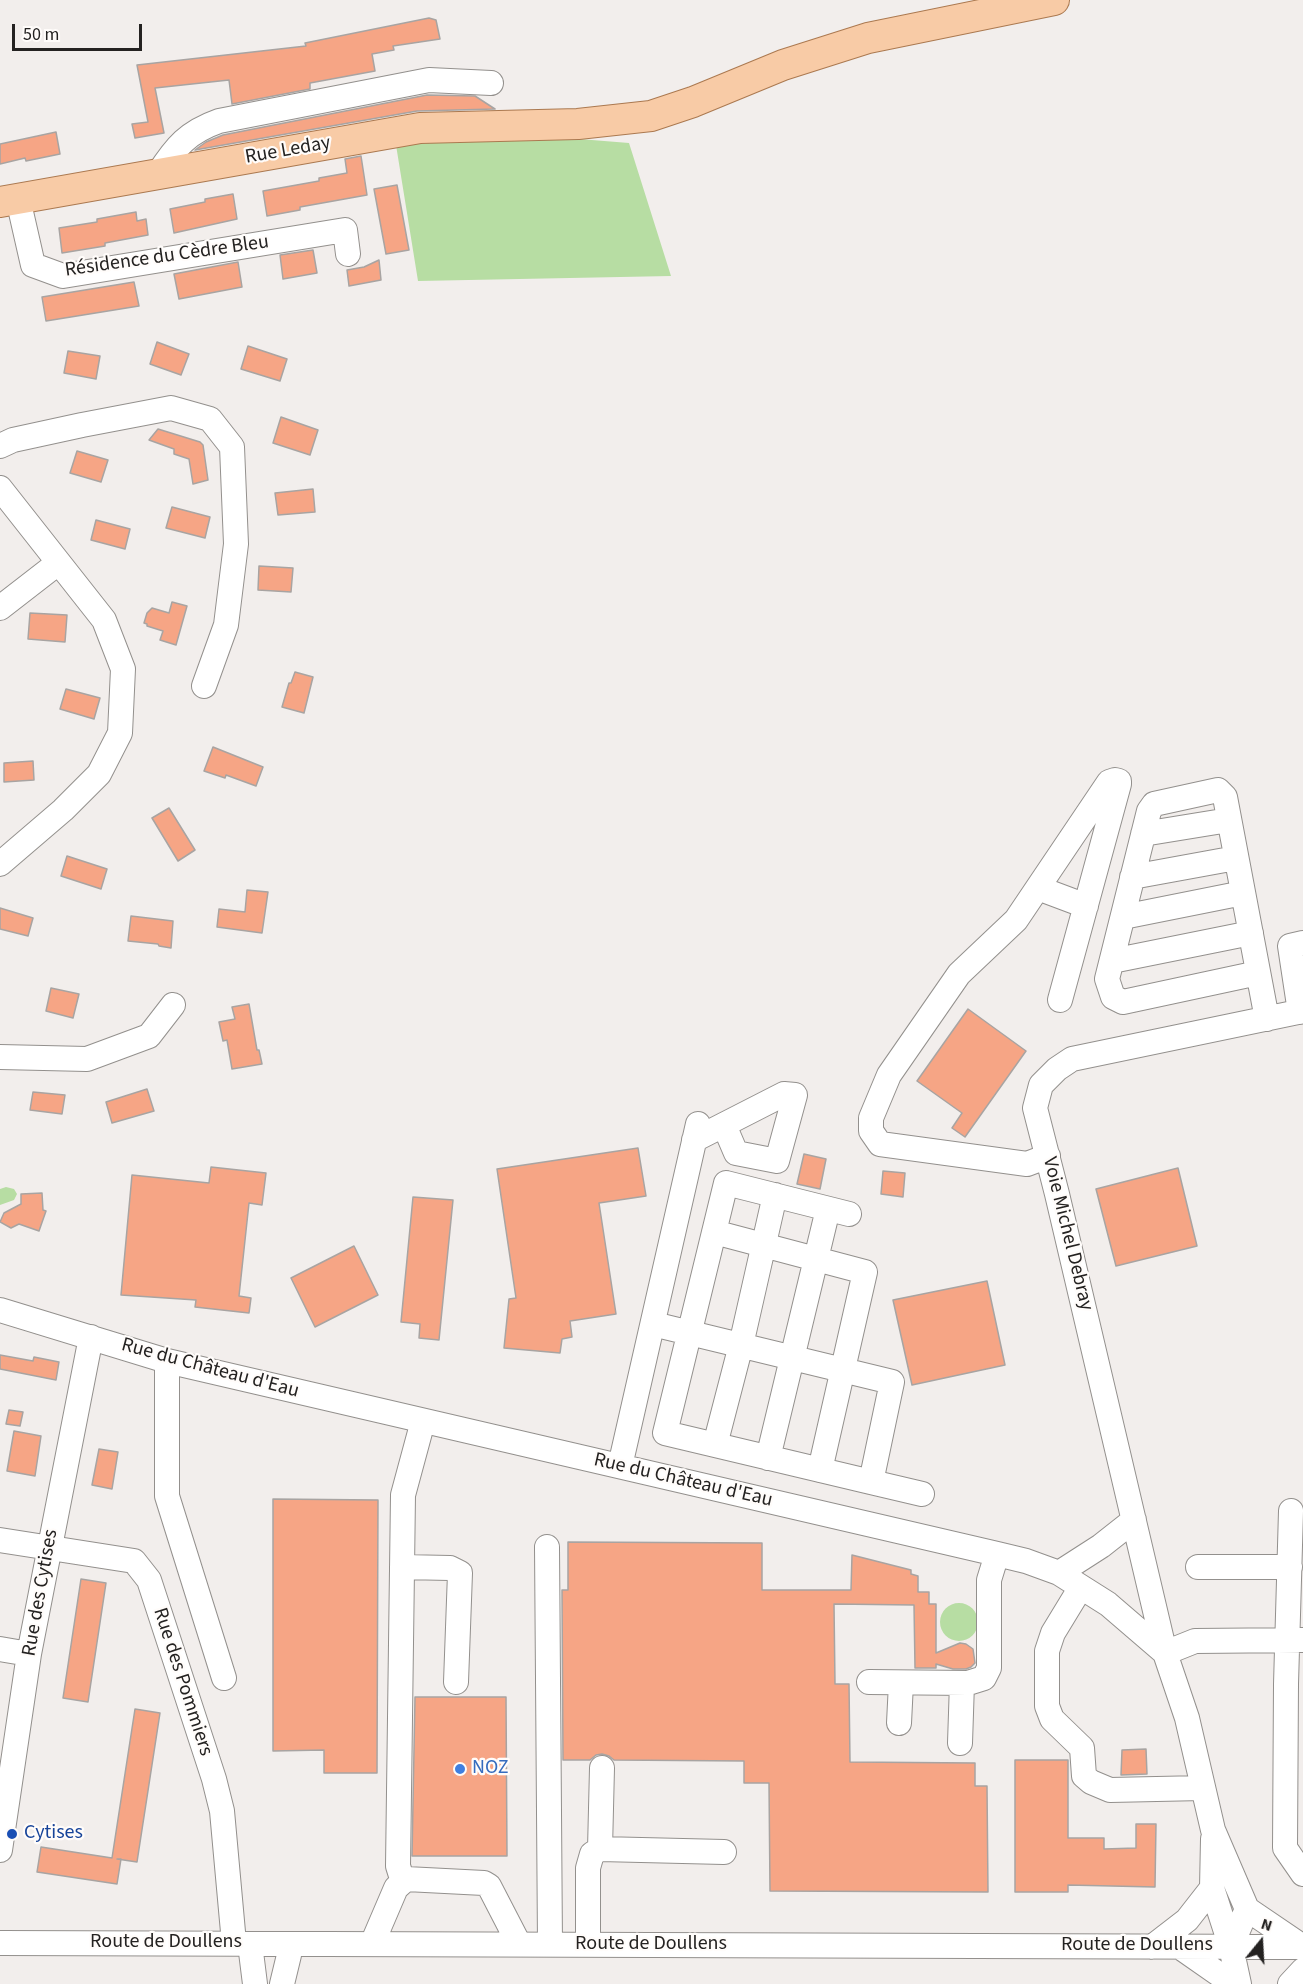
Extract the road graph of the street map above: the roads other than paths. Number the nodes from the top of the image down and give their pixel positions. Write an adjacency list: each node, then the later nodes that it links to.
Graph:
1 (1054, 0): 3 (main road, Rue Leday)
2 (491, 83): 3 (street)
3 (158, 174): 4 (main road, Rue Leday)
4 (9, 201): 5 (street, Résidence du Cèdre Bleu)
5 (348, 254)
6 (0, 446): 10 (street)
7 (0, 488): 8 (street)
8 (57, 562): 9 (street); 12 (street)
9 (0, 608)
10 (204, 686)
11 (1236, 858): 13 (street); 13 (street); 15 (street)
12 (0, 864)
13 (1132, 877): 17 (street)
14 (1038, 888): 16 (street); 16 (street); 28 (street)
15 (1243, 893): 17 (street); 18 (street)
16 (1086, 906): 22 (street)
17 (1123, 917): 20 (street)
18 (1251, 933): 20 (street); 21 (street)
19 (1303, 943): 24 (street)
20 (1112, 961): 21 (street)
21 (1258, 973): 25 (street)
22 (1060, 1000)
23 (173, 1005): 26 (street)
24 (1301, 1011): 25 (street, Voie Michel Debray)
25 (1267, 1019): 28 (street, Voie Michel Debray)
26 (0, 1057)
27 (724, 1125): 34 (street)
28 (1048, 1156): 49 (street, Voie Michel Debray)
29 (775, 1195): 30 (street); 31 (street); 32 (street)
30 (714, 1232): 31 (street); 35 (street)
31 (764, 1245): 32 (street); 37 (street)
32 (816, 1259): 38 (street); 40 (street)
33 (0, 1310): 36 (street, Rue du Château d'Eau)
34 (653, 1324): 35 (street); 44 (street)
35 (690, 1332): 37 (street); 42 (street)
36 (91, 1337): 39 (street, Rue du Château d'Eau); 51 (street, Rue des Cytises)
37 (741, 1345): 38 (street); 42 (street)
38 (792, 1357): 40 (street); 43 (street)
39 (167, 1361): 41 (street, Rue du Château d'Eau); 63 (street)
40 (842, 1370): 45 (street); 46 (street)
41 (423, 1421): 44 (street, Rue du Château d'Eau); 54 (street)
42 (715, 1445): 43 (street)
43 (768, 1458): 45 (street)
44 (620, 1466): 53 (street, Rue du Château d'Eau)
45 (820, 1470): 46 (street)
46 (871, 1482): 47 (street)
47 (922, 1494)
48 (1291, 1511): 56 (street)
49 (1134, 1520): 57 (street); 61 (street, Voie Michel Debray)
50 (0, 1540): 51 (street, Rue des Pommiers)
51 (49, 1547): 62 (street, Rue des Cytises); 81 (street, Rue des Pommiers)
52 (547, 1547): 85 (street)
53 (997, 1554): 57 (street, Rue du Château d'Eau); 67 (street)
54 (402, 1567): 64 (street); 77 (street)
55 (1198, 1567): 56 (street)
56 (1290, 1567): 59 (street)
57 (1059, 1573): 58 (street, Rue du Château d'Eau)
58 (1081, 1587): 61 (street, Rue du Château d'Eau); 71 (street)
59 (1296, 1640): 61 (street); 76 (street)
60 (0, 1649): 62 (street)
61 (1165, 1653): 71 (street)
62 (29, 1654): 74 (street, Rue des Cytises)
63 (224, 1678)
64 (456, 1682)
65 (869, 1682): 66 (street)
66 (901, 1683): 67 (street); 68 (street)
67 (962, 1683): 69 (street)
68 (899, 1723)
69 (960, 1743)
70 (602, 1768): 73 (street)
71 (1203, 1788): 72 (street)
72 (1213, 1830): 78 (street); 79 (street)
73 (600, 1849): 75 (street); 86 (street)
74 (0, 1850)
75 (723, 1852)
76 (1303, 1874)
77 (403, 1882): 83 (street); 84 (street)
78 (1212, 1888): 87 (street); 89 (street)
79 (1247, 1910): 89 (street); 90 (street)
80 (0, 1943): 81 (street, Route de Doullens)
81 (242, 1943): 82 (street, Route de Doullens); 92 (street, Rue des Pommiers)
82 (288, 1944): 83 (street, Route de Doullens); 93 (street)
83 (372, 1944): 84 (street, Route de Doullens)
84 (519, 1944): 85 (street, Route de Doullens)
85 (550, 1944): 86 (street, Route de Doullens)
86 (588, 1945): 87 (street, Route de Doullens)
87 (1152, 1947): 88 (street, Route de Doullens)
88 (1180, 1947): 89 (street, Route de Doullens); 94 (street)
89 (1231, 1947): 90 (street, Route de Doullens); 95 (street)
90 (1303, 1947)
91 (1303, 1970): 96 (street)
92 (255, 1984)
93 (282, 1984)
94 (1233, 1984)
95 (1239, 1984)
96 (1290, 1984)

